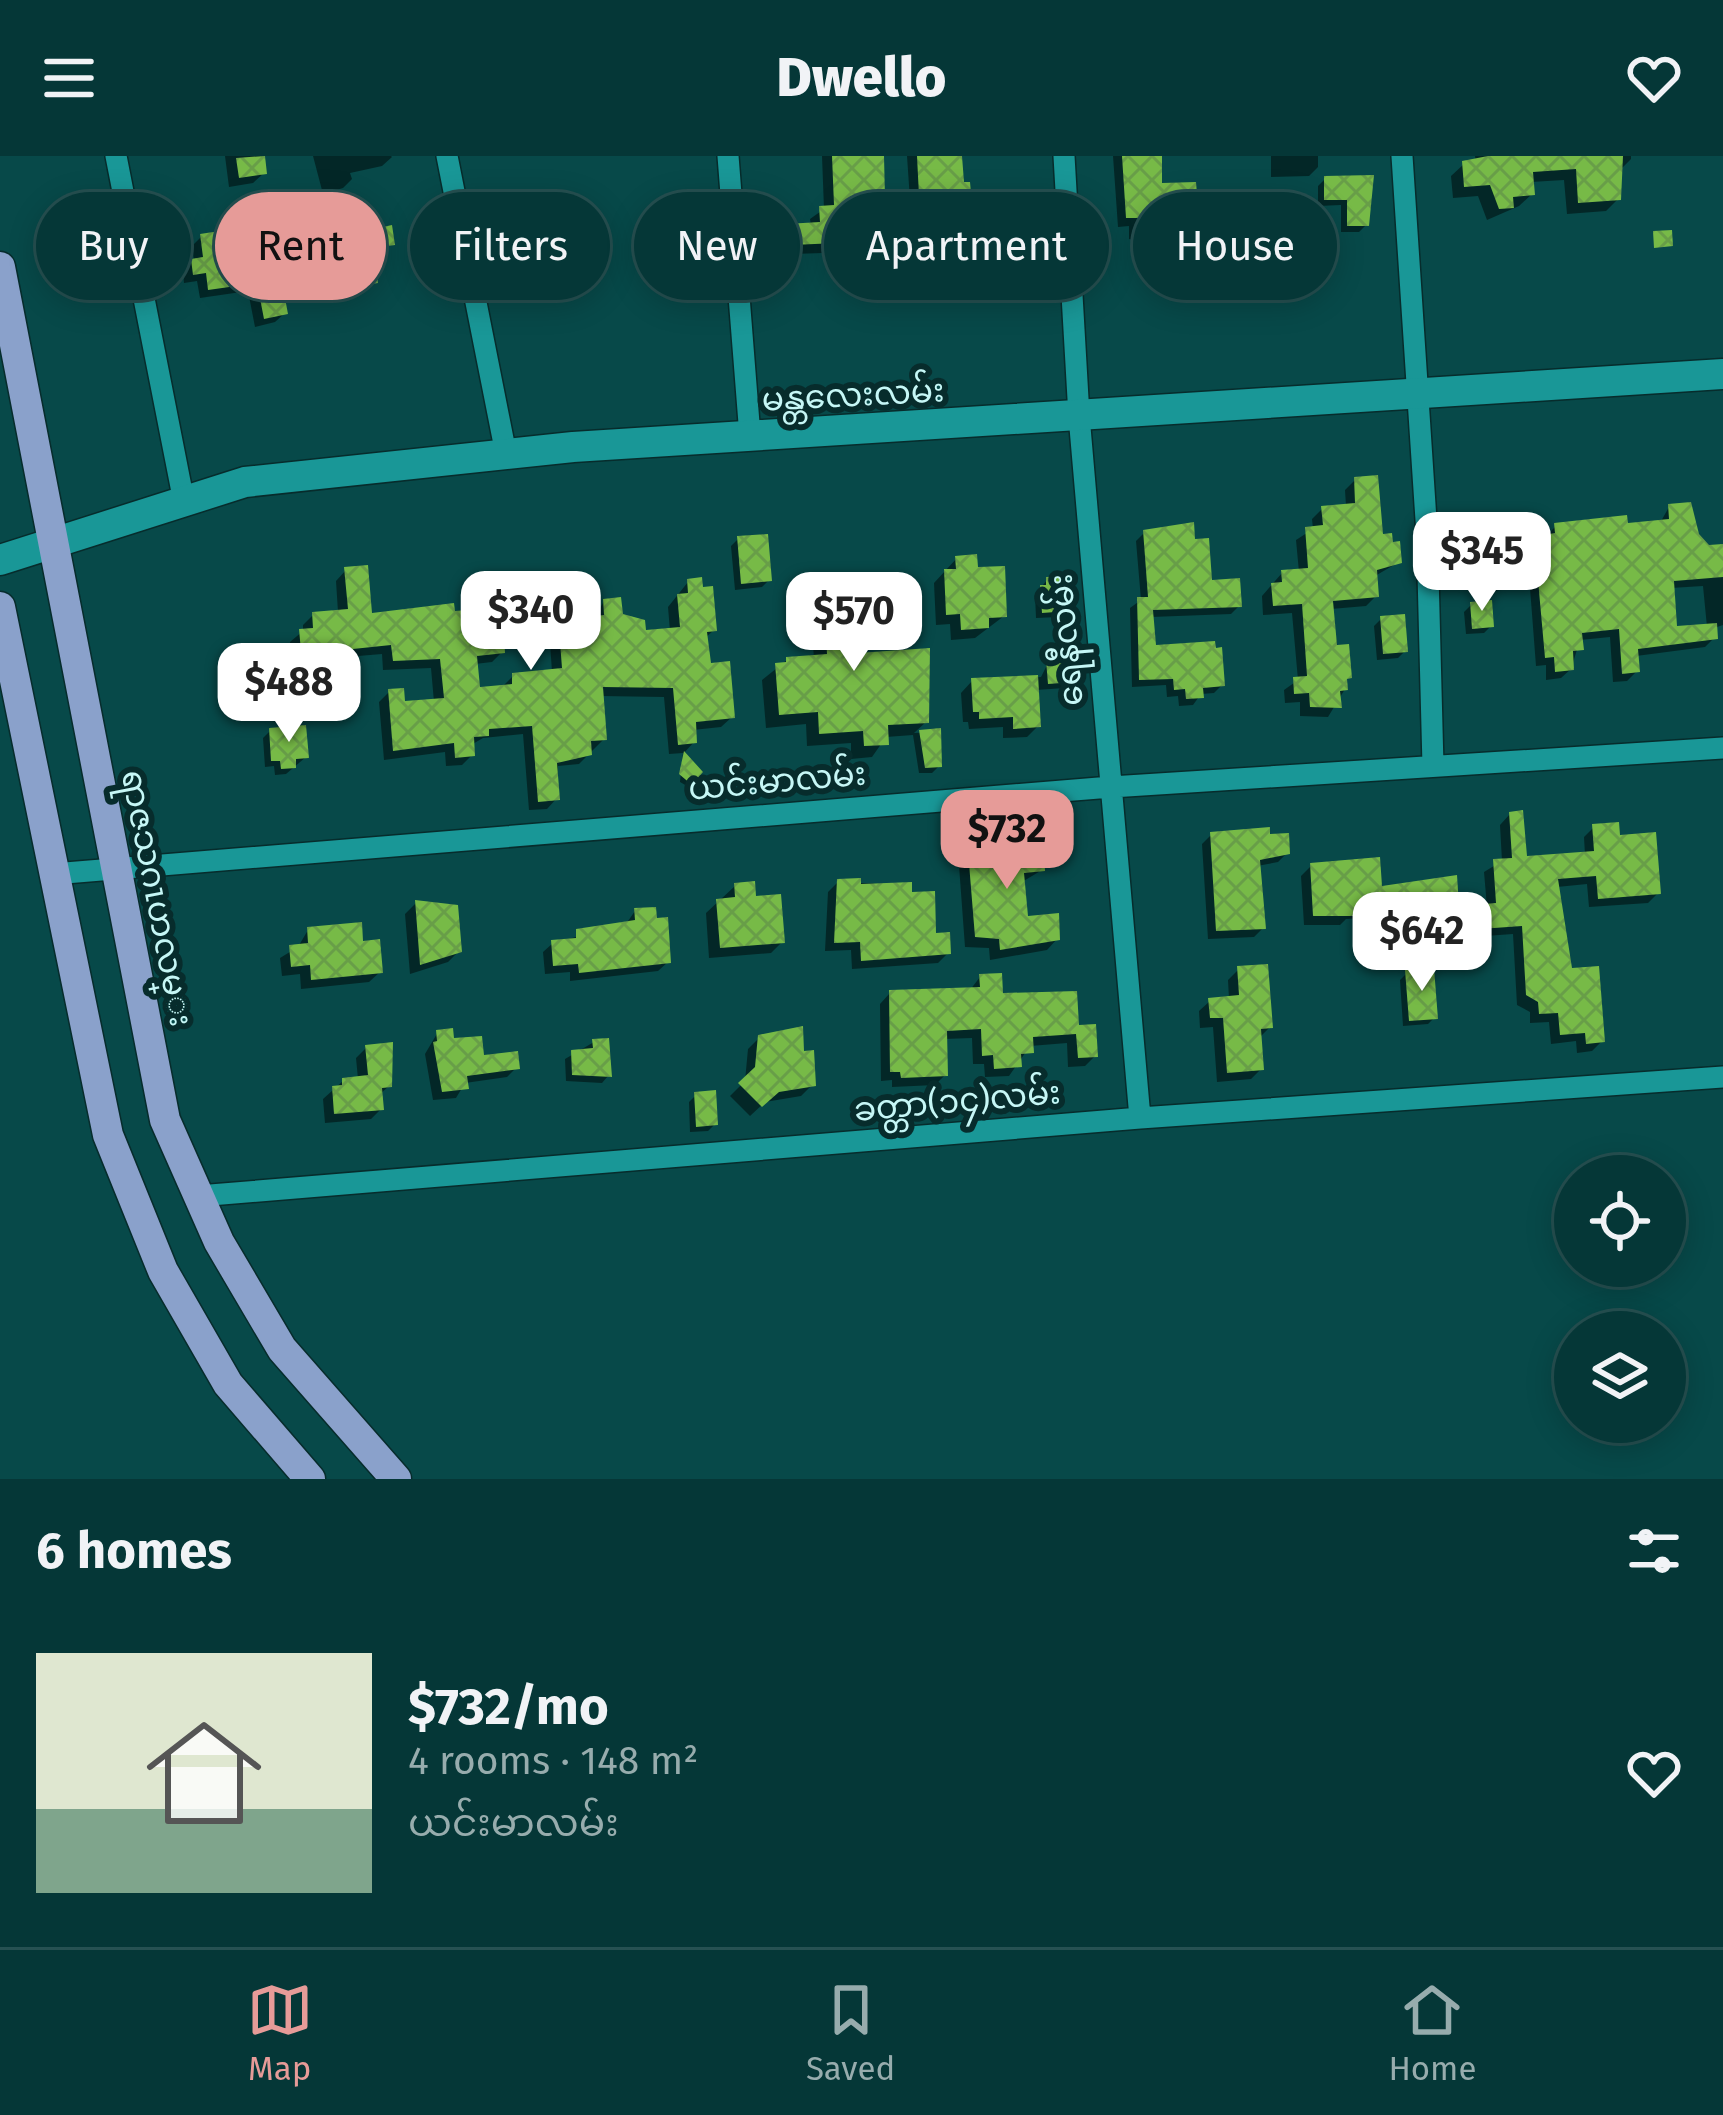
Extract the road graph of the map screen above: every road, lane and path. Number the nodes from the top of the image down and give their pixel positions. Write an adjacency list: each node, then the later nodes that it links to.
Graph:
1 (116, 156): 12 (street)
2 (447, 156): 11 (street)
3 (728, 156): 10 (street)
4 (1064, 156): 9 (street, ရေနီလမ်း)
5 (1402, 156): 8 (street)
6 (0, 267): 13 (main road, ရာဇသဂၤဟလမ္း)
7 (1723, 374): 8 (main road, မန္တလေးလမ်း)
8 (1414, 396): 9 (main road, မန္တလေးလမ်း); 17 (street)
9 (1079, 416): 10 (main road, မန္တလေးလမ်း); 18 (street, ရေနီလမ်း)
10 (750, 436): 11 (main road, မန္တလေးလမ်း)
11 (506, 454): 12 (main road, မန္တလေးလမ်း)
12 (184, 502): 13 (main road, မန္တလေးလမ်း)
13 (56, 543): 14 (main road, မန္တလေးလမ်း); 19 (main road, ရာဇသဂၤဟလမ္း)
14 (0, 560)
15 (0, 607): 20 (main road)
16 (1723, 748): 17 (street, ယင်းမာလမ်း)
17 (1432, 766): 18 (street, ယင်းမာလမ်း)
18 (1111, 787): 19 (street, ယင်းမာလမ်း); 22 (street, ရေနီလမ်း)
19 (113, 866): 20 (street, ယင်းမာလမ်း); 23 (main road, ရာဇသဂၤဟလမ္း)
20 (53, 874): 24 (main road)
21 (1723, 1077): 22 (street, ခတ္တာ(၁၄)လမ်း)
22 (1140, 1118): 23 (street, ခတ္တာ(၁၄)လမ်း)
23 (198, 1196): 25 (main road, ရာဇသဂၤဟလမ္း)
24 (310, 1479)
25 (397, 1479)

